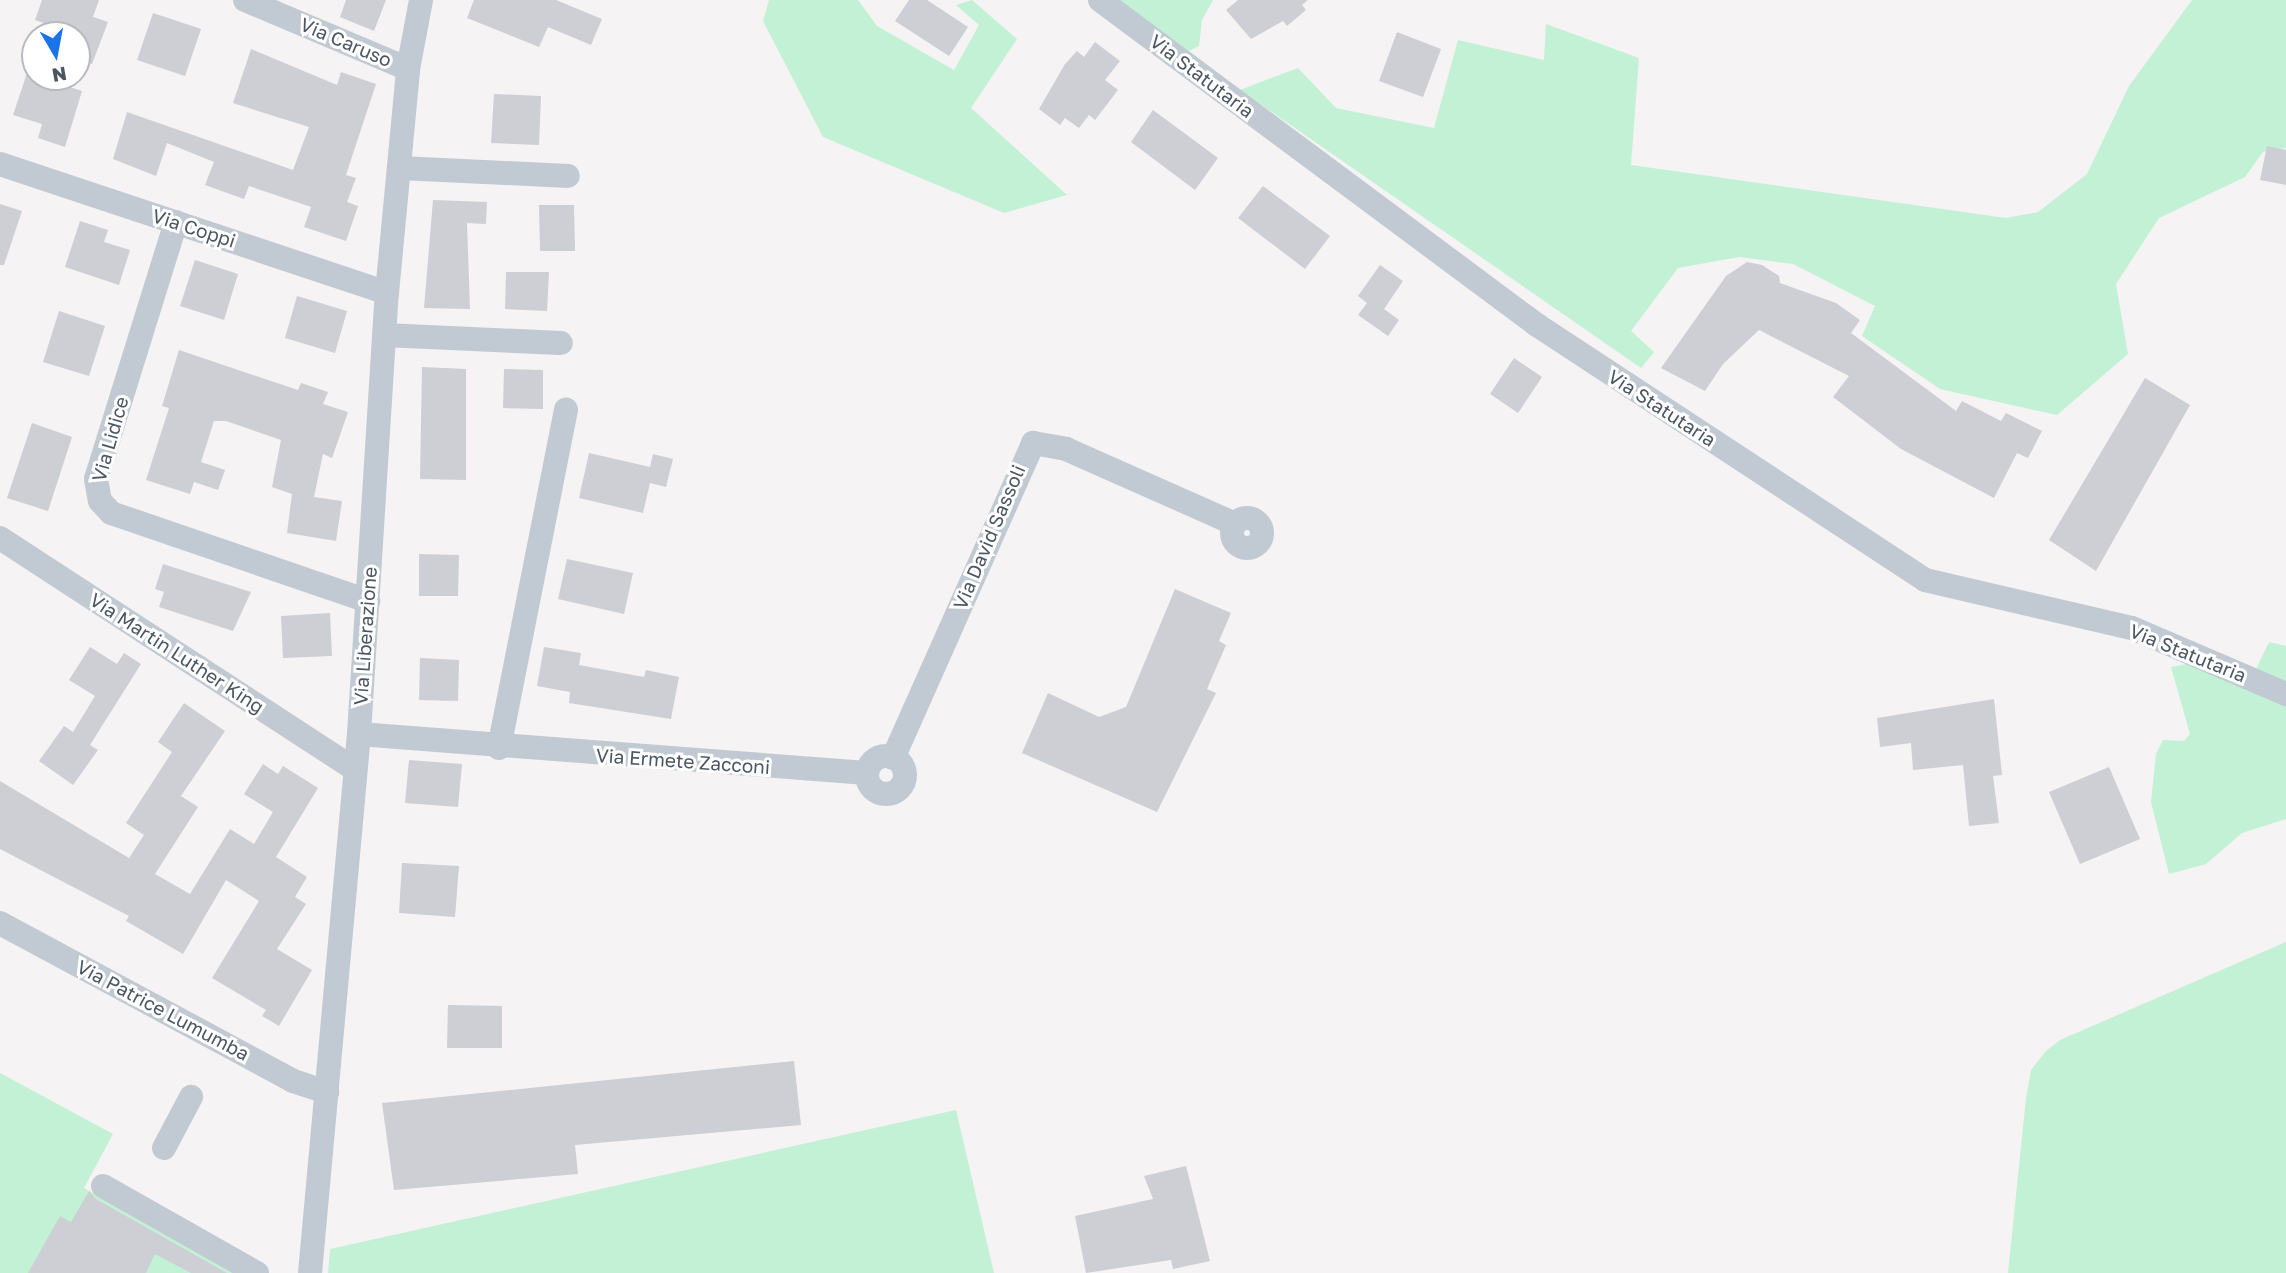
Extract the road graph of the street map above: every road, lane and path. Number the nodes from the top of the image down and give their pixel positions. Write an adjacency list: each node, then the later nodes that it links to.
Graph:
1 (245, 0): 4 (street, Via Caruso)
2 (421, 0): 4 (street, Via Liberazione)
3 (1100, 0): 16 (street, Via Statutaria)
4 (408, 69): 6 (street, Via Liberazione)
5 (0, 163): 8 (street, Via Coppi)
6 (400, 168): 7 (street); 9 (street, Via Liberazione)
7 (568, 176)
8 (176, 222): 9 (street, Via Coppi); 15 (street, Via Lidice)
9 (387, 293): 10 (street, Via Liberazione)
10 (384, 335): 11 (street); 15 (street, Via Liberazione)
11 (561, 343)
12 (566, 410): 18 (street)
13 (1235, 524): 20 (street, Via David Sassoli)
14 (0, 538): 19 (street, Via Martin Luther King)
15 (368, 601): 17 (street, Via Liberazione)
16 (2286, 694)
17 (359, 734): 18 (street, Via Ermete Zacconi); 19 (street, Via Liberazione)
18 (499, 748): 20 (street, Via Ermete Zacconi)
19 (354, 769): 22 (street, Via Liberazione)
20 (867, 773)
21 (0, 923): 22 (street, Via Patrice Lumumba)
22 (327, 1092): 27 (street, Via Liberazione)
23 (191, 1097): 24 (street)
24 (164, 1148)
25 (103, 1186): 26 (street)
26 (257, 1273)
27 (310, 1273)

